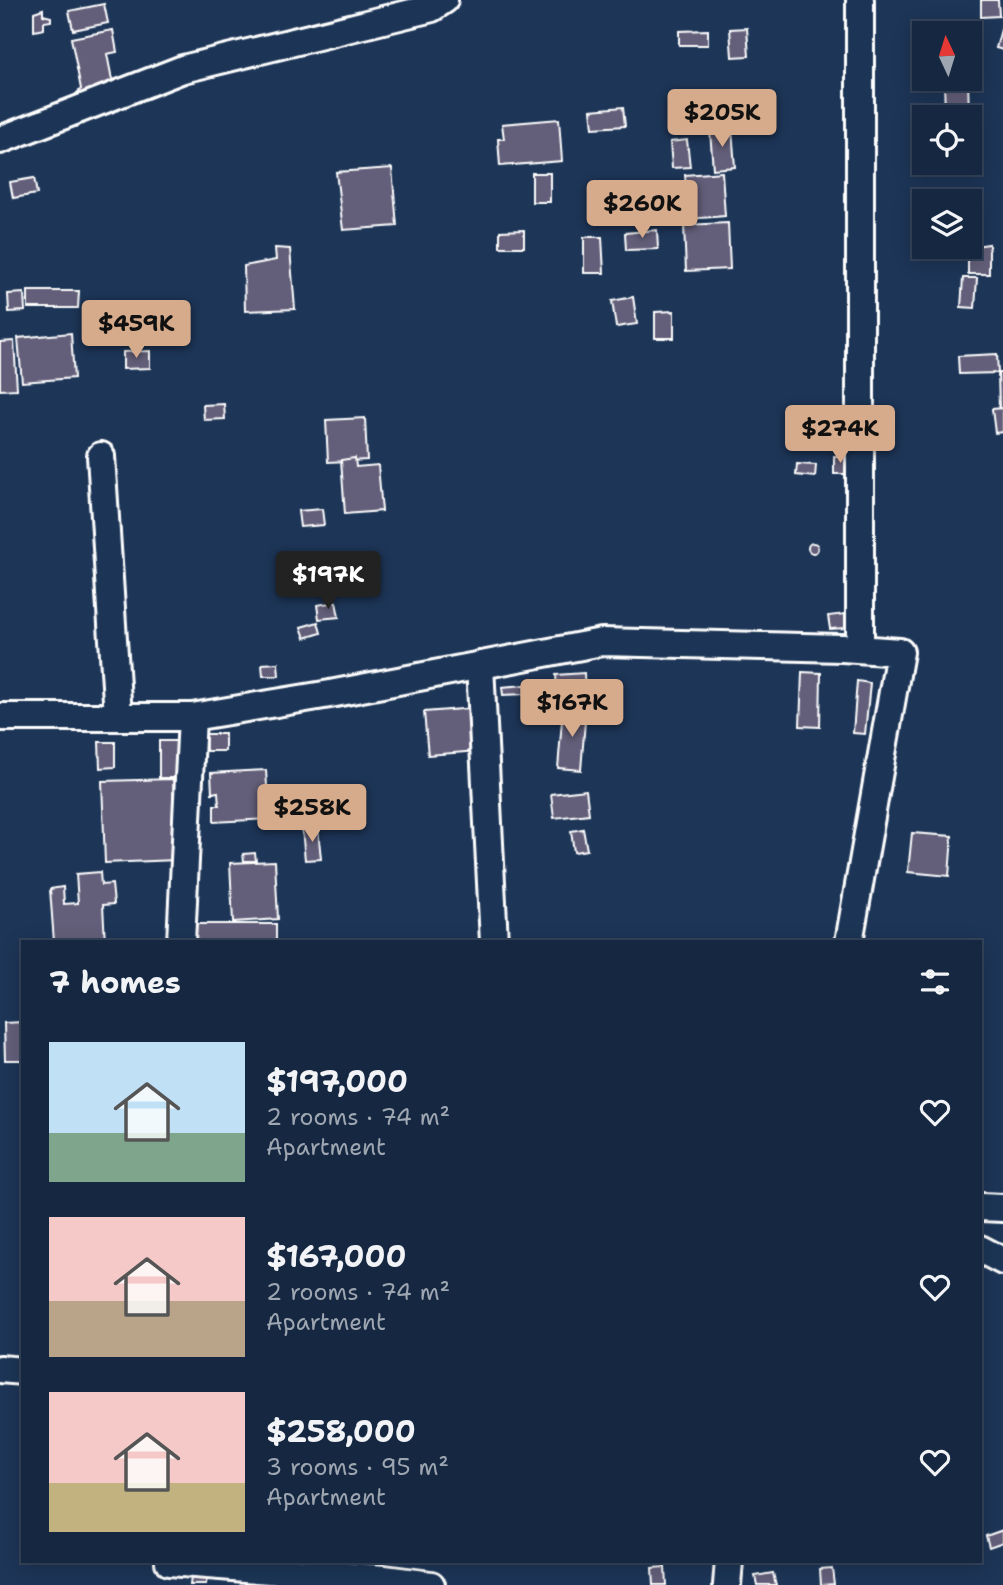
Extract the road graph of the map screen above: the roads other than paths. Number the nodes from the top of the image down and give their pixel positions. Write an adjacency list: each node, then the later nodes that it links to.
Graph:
1 (444, 0): 3 (street)
2 (860, 0): 5 (street)
3 (0, 140)
4 (101, 456): 7 (street)
5 (860, 649): 6 (street); 12 (street)
6 (480, 665): 9 (street); 11 (street)
7 (118, 716): 8 (street); 9 (street)
8 (0, 717)
9 (192, 717): 10 (street)
10 (181, 940)
11 (494, 940)
12 (849, 940)
13 (982, 1207): 14 (street)
14 (1003, 1208)
15 (982, 1249): 16 (street)
16 (1003, 1261)
17 (0, 1369): 18 (street)
18 (21, 1371)
19 (729, 1563): 22 (street)
20 (168, 1569): 21 (street)
21 (431, 1585)
22 (727, 1585)

